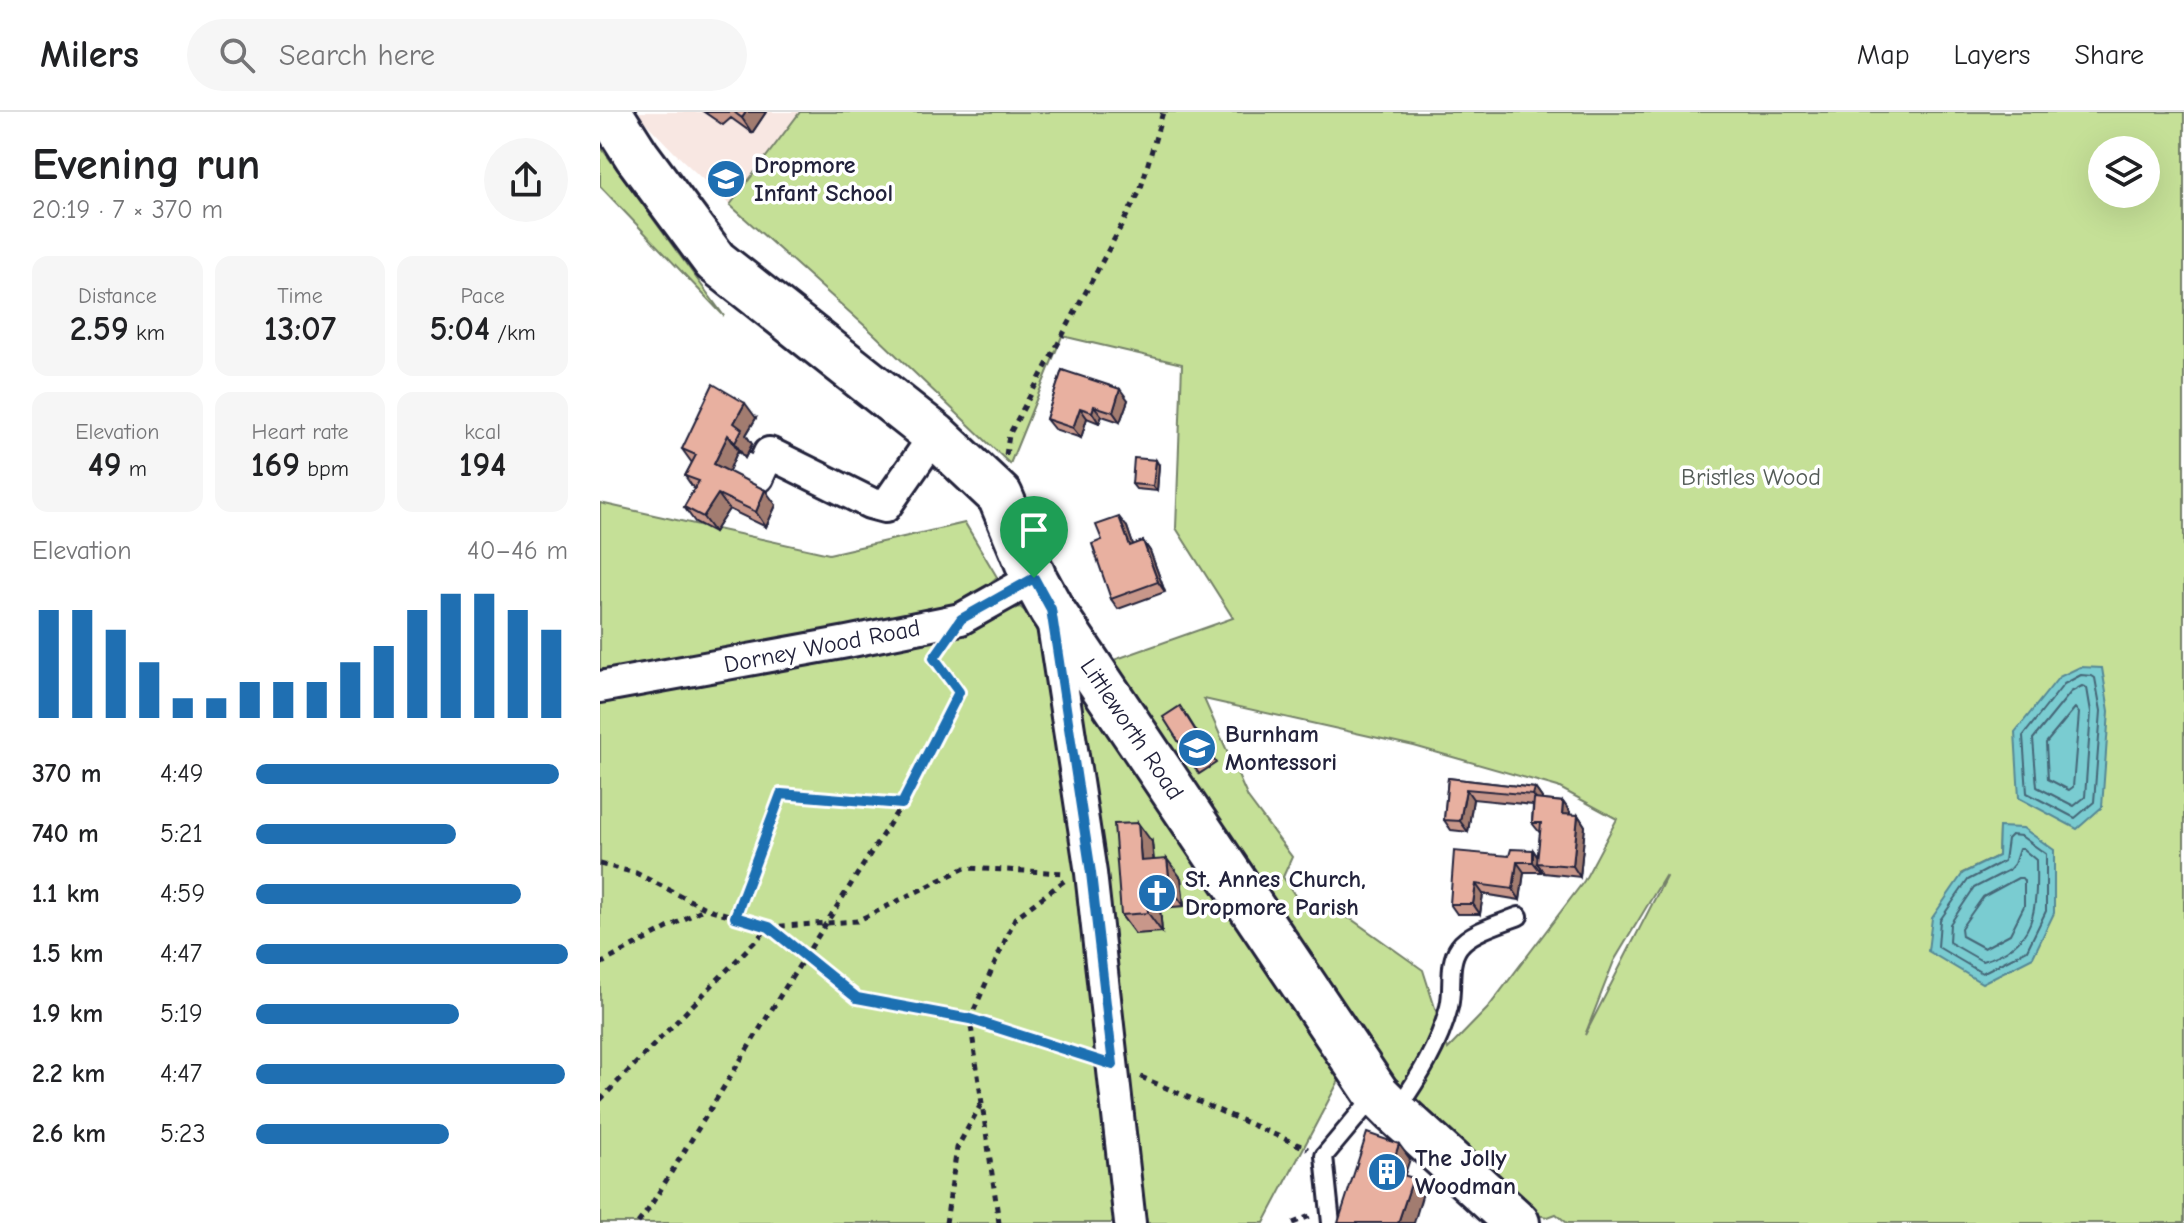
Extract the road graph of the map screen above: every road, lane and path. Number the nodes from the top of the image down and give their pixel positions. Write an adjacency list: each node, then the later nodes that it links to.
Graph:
1 (609, 112): 3 (street, Littleworth Road)
2 (1163, 112): 5 (path)
3 (935, 435): 4 (street); 5 (street, Littleworth Road)
4 (744, 468)
5 (1000, 496): 6 (street, Littleworth Road)
6 (1043, 594): 7 (street, Dorney Wood Road); 19 (street); 22 (street, Littleworth Road)
7 (961, 619): 8 (street, Dorney Wood Road); 9 (path)
8 (600, 687)
9 (902, 804): 13 (path); 14 (path)
10 (600, 864): 11 (path)
11 (705, 908): 13 (path); 17 (path)
12 (1519, 916): 22 (lane)
13 (735, 917): 15 (path)
14 (826, 923): 15 (path); 16 (path); 18 (path)
15 (769, 927): 16 (path); 20 (path)
16 (805, 956): 18 (path); 24 (path)
17 (600, 964)
18 (970, 1019): 19 (path); 21 (path)
19 (1113, 1065): 23 (path); 27 (street)
20 (600, 1100)
21 (982, 1103): 25 (path); 26 (path)
22 (1386, 1103): 23 (lane); 29 (street, Littleworth Road)
23 (1324, 1156): 28 (lane)
24 (638, 1223)
25 (946, 1223)
26 (999, 1223)
27 (1130, 1223)
28 (1331, 1223)
29 (1517, 1223)

